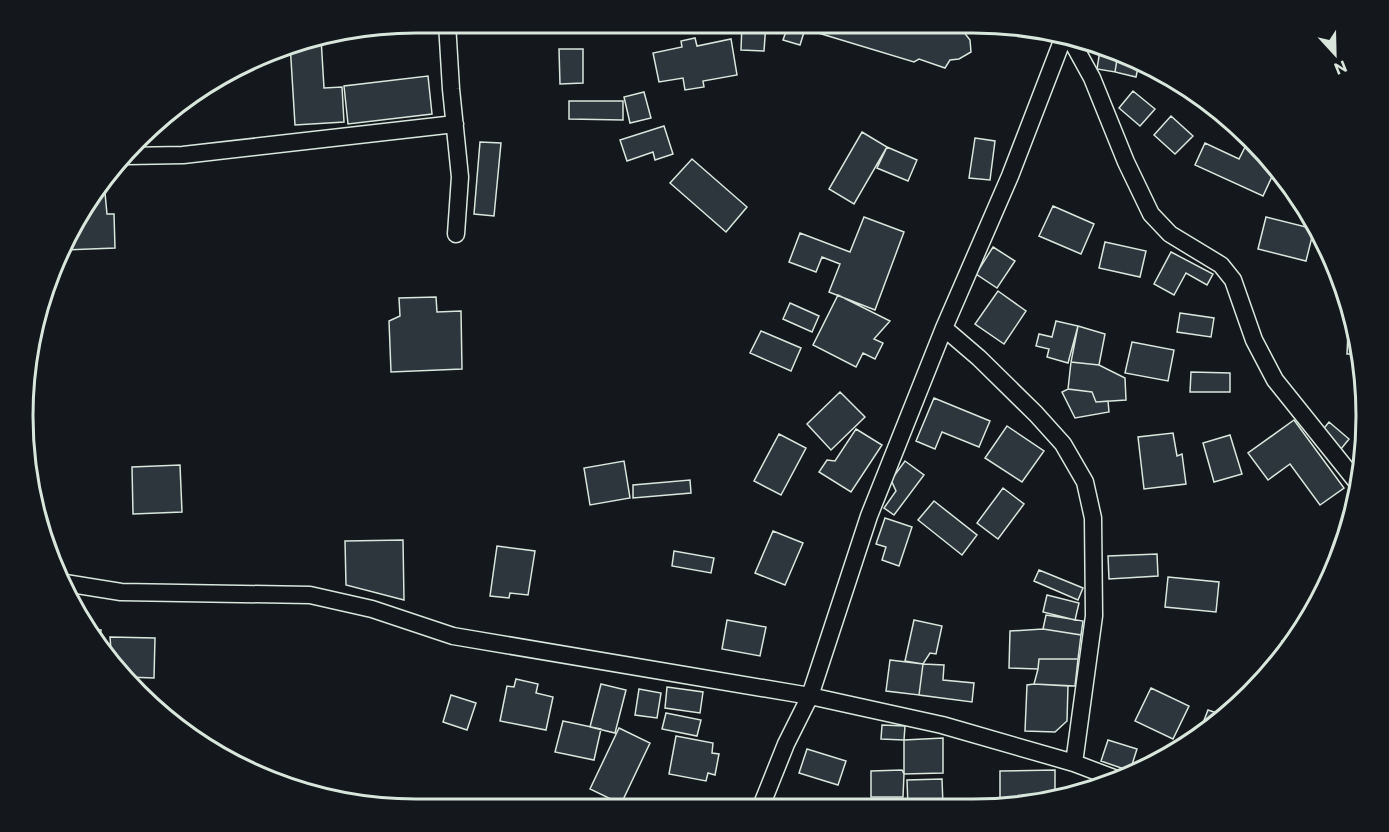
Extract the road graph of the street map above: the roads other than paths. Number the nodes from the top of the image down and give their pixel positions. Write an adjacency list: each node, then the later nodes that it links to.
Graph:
1 (448, 33): 4 (street)
2 (1061, 43): 7 (street)
3 (1075, 47): 8 (street)
4 (455, 124): 5 (street); 6 (street)
5 (135, 156)
6 (456, 234)
7 (944, 328): 10 (street); 11 (street)
8 (1351, 475)
9 (72, 584): 10 (street)
10 (810, 696): 11 (street); 13 (street)
11 (1074, 763): 12 (street)
12 (1106, 775)
13 (764, 799)

